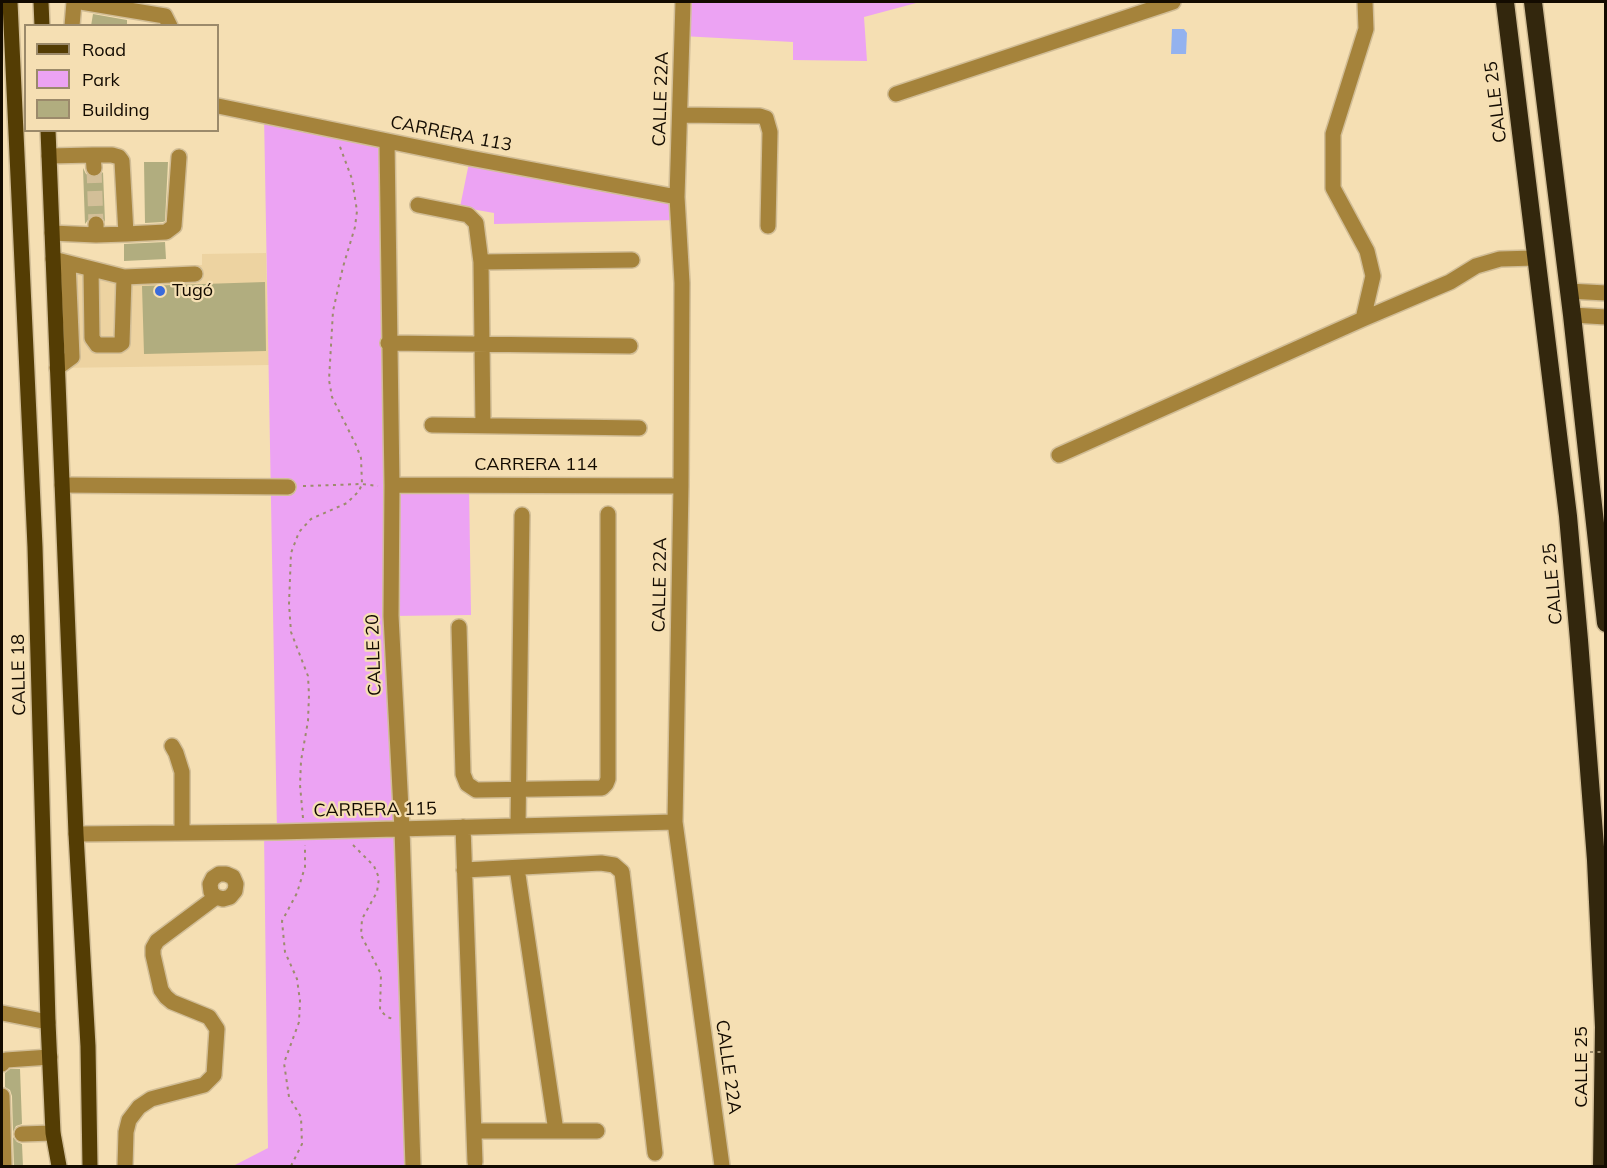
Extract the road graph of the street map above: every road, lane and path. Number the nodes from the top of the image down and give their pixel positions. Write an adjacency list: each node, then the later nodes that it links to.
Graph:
1 (10, 2): 72 (main road, CALLE 18)
2 (41, 2): 12 (main road)
3 (74, 2): 13 (street)
4 (81, 2): 14 (street)
5 (678, 2): 6 (street)
6 (683, 2): 7 (street); 17 (street, CALLE 22A)
7 (689, 2)
8 (1365, 2): 40 (street)
9 (1505, 2): 28 (highway, CALLE 25)
10 (1533, 2): 36 (highway)
11 (1166, 3): 15 (street)
12 (42, 24)
13 (72, 24)
14 (170, 24)
15 (896, 94)
16 (219, 106): 18 (street, CARRERA 113)
17 (680, 115): 23 (street, CALLE 22A); 25 (street)
18 (334, 130): 20 (street, CARRERA 113); 49 (path)
19 (48, 132): 21 (main road)
20 (387, 142): 23 (street, CARRERA 113); 41 (street, CALLE 20)
21 (49, 156): 26 (main road); 27 (street)
22 (179, 157): 27 (street)
23 (677, 197): 52 (street, CALLE 22A)
24 (418, 205): 31 (street)
25 (768, 226)
26 (52, 233): 27 (street); 29 (main road)
27 (126, 234)
28 (1535, 258): 40 (street); 93 (highway, CALLE 25)
29 (53, 260): 32 (street); 44 (main road)
30 (632, 260): 31 (street)
31 (481, 262): 42 (street)
32 (68, 263): 33 (street); 44 (street)
33 (92, 269): 35 (street); 35 (street)
34 (195, 274): 35 (street)
35 (124, 277)
36 (1568, 291): 37 (street); 38 (highway)
37 (1605, 293)
38 (1572, 315): 39 (street); 56 (highway)
39 (1605, 317)
40 (1362, 319): 48 (street)
41 (388, 343): 42 (street); 51 (street, CALLE 20)
42 (481, 344): 43 (street); 46 (street)
43 (630, 346)
44 (57, 368): 50 (main road)
45 (432, 425): 46 (street)
46 (483, 425): 47 (street)
47 (639, 428)
48 (1059, 455)
49 (363, 484): 51 (path); 53 (path); 65 (path)
50 (62, 485): 53 (street); 67 (main road)
51 (392, 485): 52 (street, CARRERA 114); 63 (street, CALLE 20)
52 (681, 486): 60 (street, CALLE 22A)
53 (288, 487)
54 (609, 514): 59 (street)
55 (522, 515): 59 (street)
56 (1605, 623)
57 (459, 627): 59 (street)
58 (172, 746): 66 (street)
59 (518, 790): 61 (street)
60 (675, 822): 61 (street, CARRERA 115); 92 (street, CALLE 22A)
61 (518, 826): 62 (street, CARRERA 115)
62 (463, 828): 63 (street, CARRERA 115); 69 (street)
63 (402, 829): 64 (street, CARRERA 115); 73 (street, CALLE 20)
64 (352, 830): 65 (street, CARRERA 115); 73 (path)
65 (304, 831): 66 (street, CARRERA 115); 90 (path)
66 (182, 832): 67 (street, CARRERA 115)
67 (76, 834): 88 (main road)
68 (517, 868): 69 (street); 80 (street); 84 (street)
69 (464, 870): 79 (street)
70 (216, 897): 89 (street)
71 (2, 1013): 72 (street)
72 (48, 1022): 76 (main road, CALLE 18)
73 (408, 1024): 91 (street, CALLE 20)
74 (1590, 1052): 75 (path, bridge)
75 (1605, 1052)
76 (50, 1057): 77 (street); 82 (main road, CALLE 18)
77 (2, 1064)
78 (2, 1096): 83 (street)
79 (474, 1131): 80 (street); 85 (street)
80 (556, 1131): 81 (street)
81 (597, 1131)
82 (53, 1133): 83 (street); 87 (main road, CALLE 18)
83 (11, 1134): 86 (street)
84 (655, 1153)
85 (475, 1162)
86 (4, 1167)
87 (58, 1167)
88 (90, 1167)
89 (125, 1167)
90 (291, 1167)
91 (413, 1167)
92 (722, 1167)
93 (1602, 1167)

